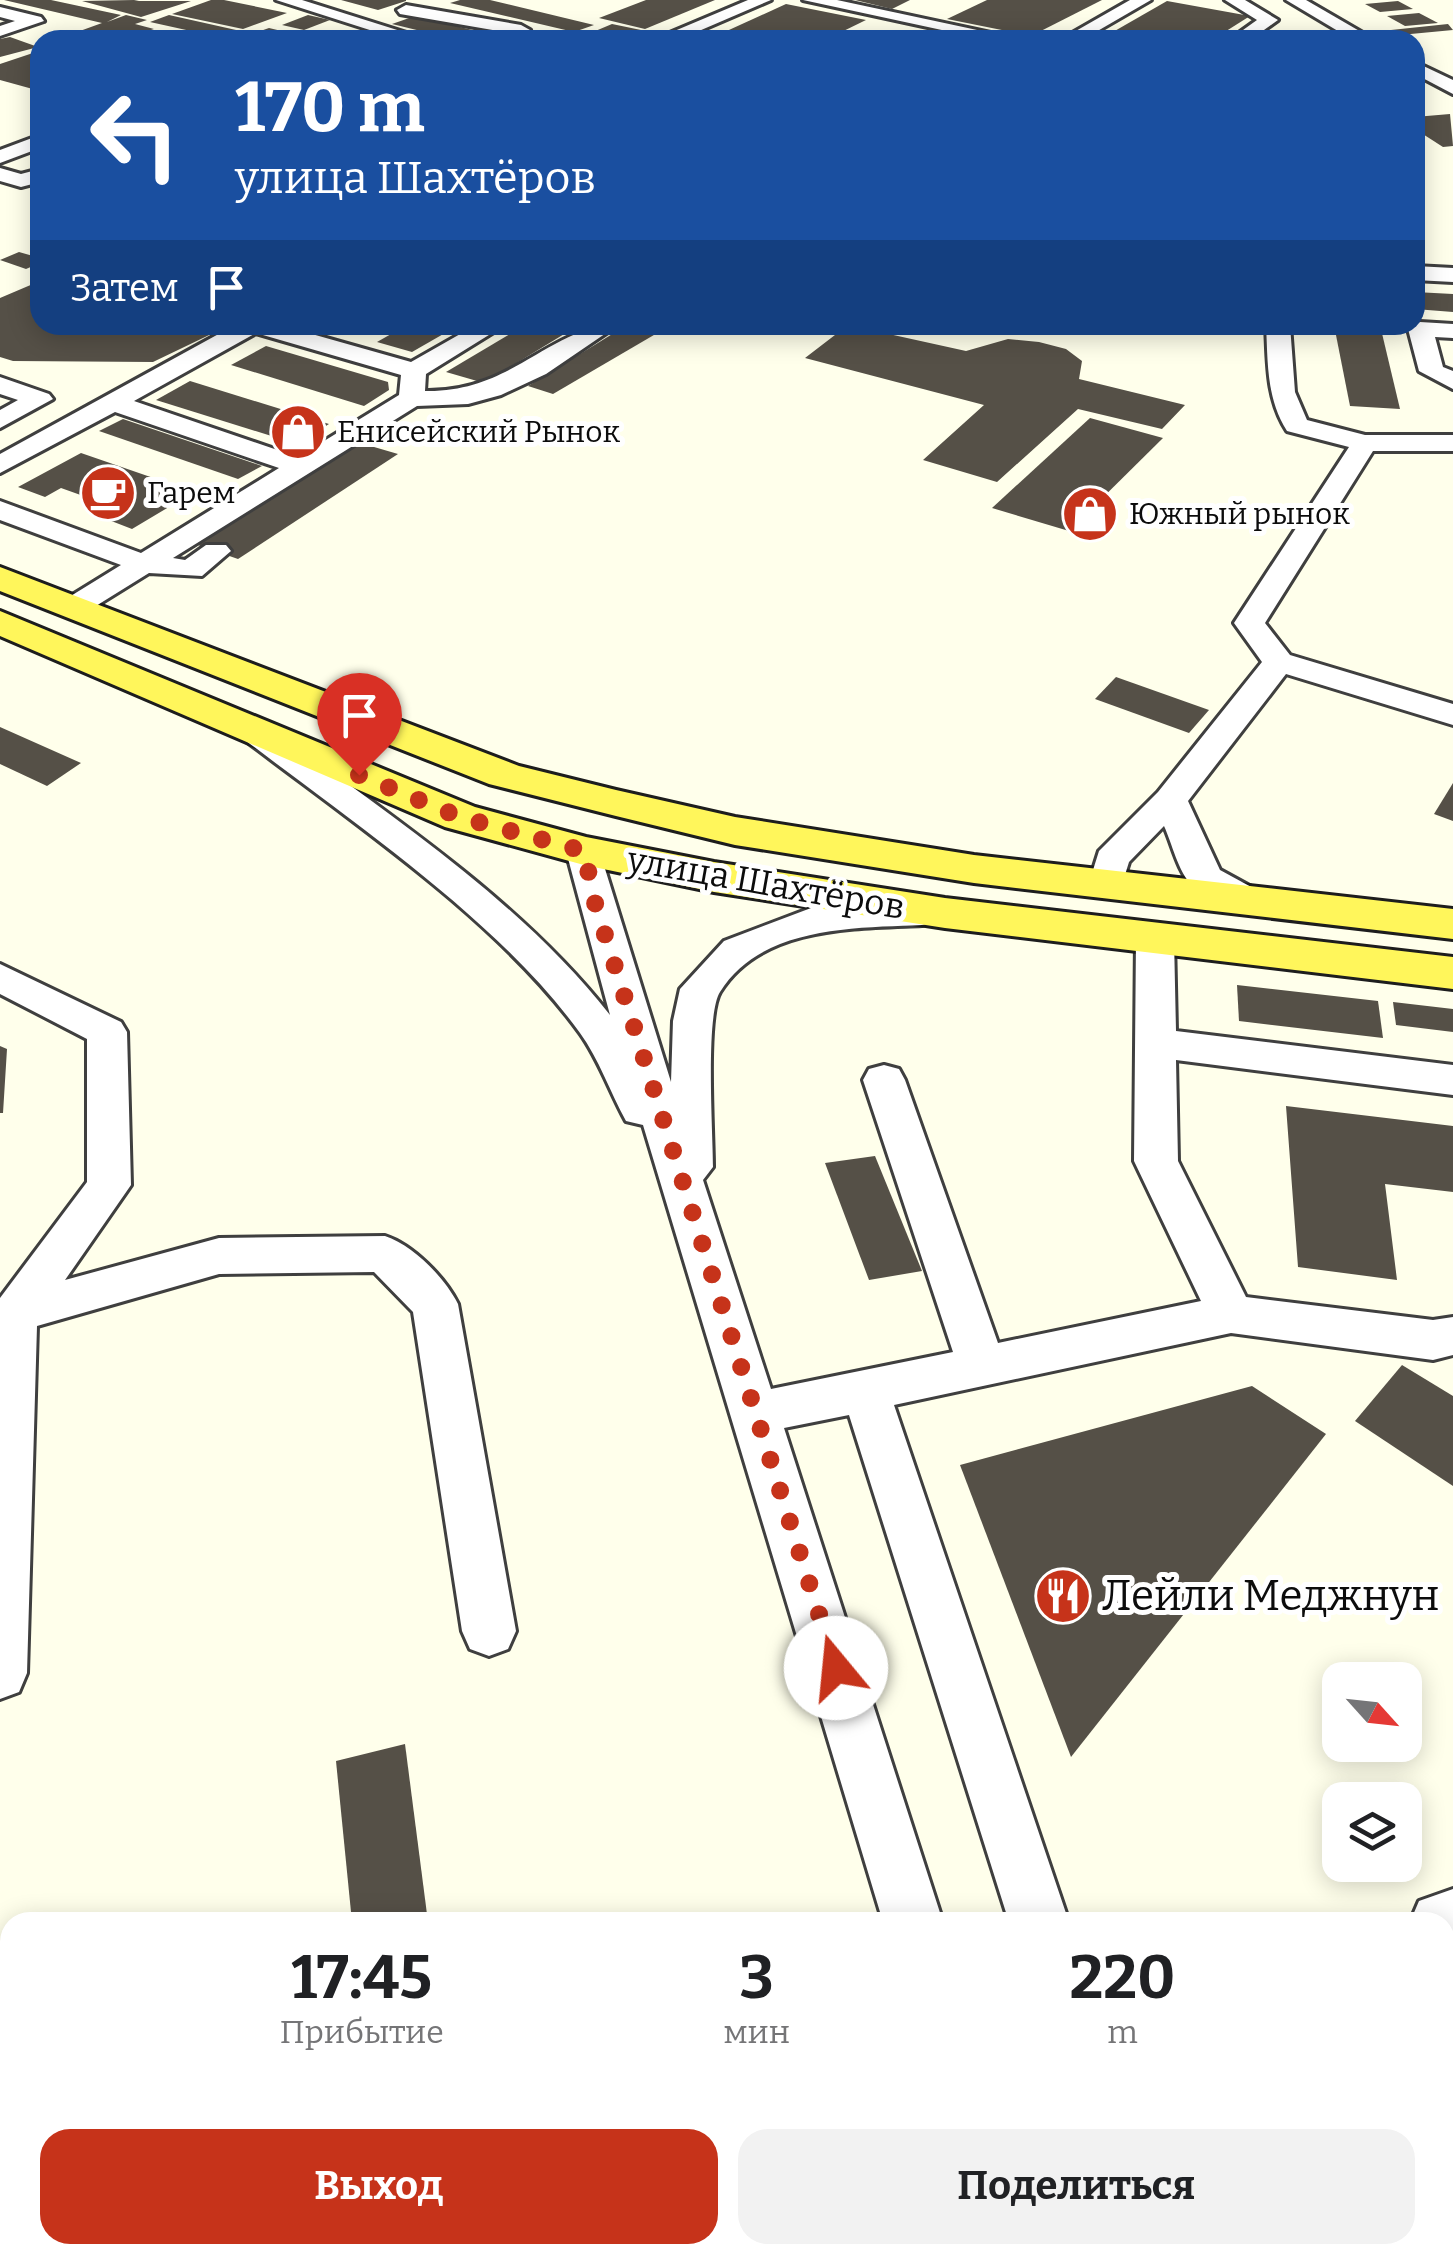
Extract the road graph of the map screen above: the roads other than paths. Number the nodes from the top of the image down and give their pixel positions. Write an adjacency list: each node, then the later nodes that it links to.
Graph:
1 (284, 0): 12 (street)
2 (763, 0): 16 (street)
3 (812, 0): 10 (street)
4 (1143, 0): 19 (street)
5 (1233, 0): 20 (street)
6 (1294, 0): 21 (street)
7 (420, 3): 11 (street); 15 (street)
8 (940, 6): 10 (street)
9 (0, 12): 22 (street)
10 (914, 20): 17 (street); 18 (street)
11 (366, 24): 12 (street); 14 (street)
12 (342, 26): 13 (street)
13 (317, 28)
14 (382, 30)
15 (520, 30)
16 (687, 30)
17 (892, 30)
18 (965, 30)
19 (1088, 30)
20 (1254, 30)
21 (1348, 30)
22 (0, 31)
23 (1425, 73): 24 (street)
24 (1453, 88)
25 (30, 146): 26 (street)
26 (0, 156)
27 (1425, 274): 28 (street)
28 (1453, 276)
29 (1425, 328): 30 (street)
30 (1453, 331)
31 (236, 335): 43 (street)
32 (286, 335): 38 (street)
33 (351, 335): 38 (street)
34 (475, 335): 39 (street)
35 (590, 335): 42 (street)
36 (1279, 335): 46 (street)
37 (1422, 335): 40 (street)
38 (328, 348): 39 (street)
39 (414, 371): 42 (street)
40 (1453, 381)
41 (0, 386): 44 (street)
42 (412, 398): 48 (street)
43 (117, 404): 47 (street); 48 (street)
44 (0, 420)
45 (1453, 442): 46 (street)
46 (1364, 443): 55 (street)
47 (0, 466)
48 (299, 466): 51 (street)
49 (0, 510): 51 (street)
50 (216, 551): 51 (street)
51 (142, 563): 53 (street)
52 (0, 578): 53 (main road, улица Шахтёров)
53 (72, 608): 59 (main road, улица Шахтёров)
54 (3, 626): 57 (main road, улица Шахтёров)
55 (1279, 662): 56 (street); 58 (street)
56 (1452, 713)
57 (257, 734): 60 (main road, улица Шахтёров); 71 (street)
58 (1170, 800): 61 (street); 62 (street)
59 (616, 804): 60 (main road); 61 (main road, улица Шахтёров)
60 (584, 851): 63 (main road, улица Шахтёров); 71 (street)
61 (1106, 886): 62 (main road, улица Шахтёров)
62 (1251, 904): 64 (main road, улица Шахтёров)
63 (945, 913): 65 (main road, улица Шахтёров); 71 (street)
64 (1453, 924)
65 (1155, 939): 66 (main road, улица Шахтёров); 68 (street)
66 (1453, 973)
67 (0, 977): 73 (street)
68 (1155, 1043): 70 (street); 72 (street)
69 (884, 1080): 75 (street)
70 (1453, 1080)
71 (691, 1202): 77 (street)
72 (1230, 1314): 74 (street); 75 (street)
73 (7, 1316): 78 (street); 79 (street)
74 (1446, 1342)
75 (982, 1366): 76 (street)
76 (866, 1393): 77 (street); 81 (street)
77 (758, 1413): 80 (street)
78 (489, 1631)
79 (0, 1674)
80 (911, 1912)
81 (1036, 1912)

